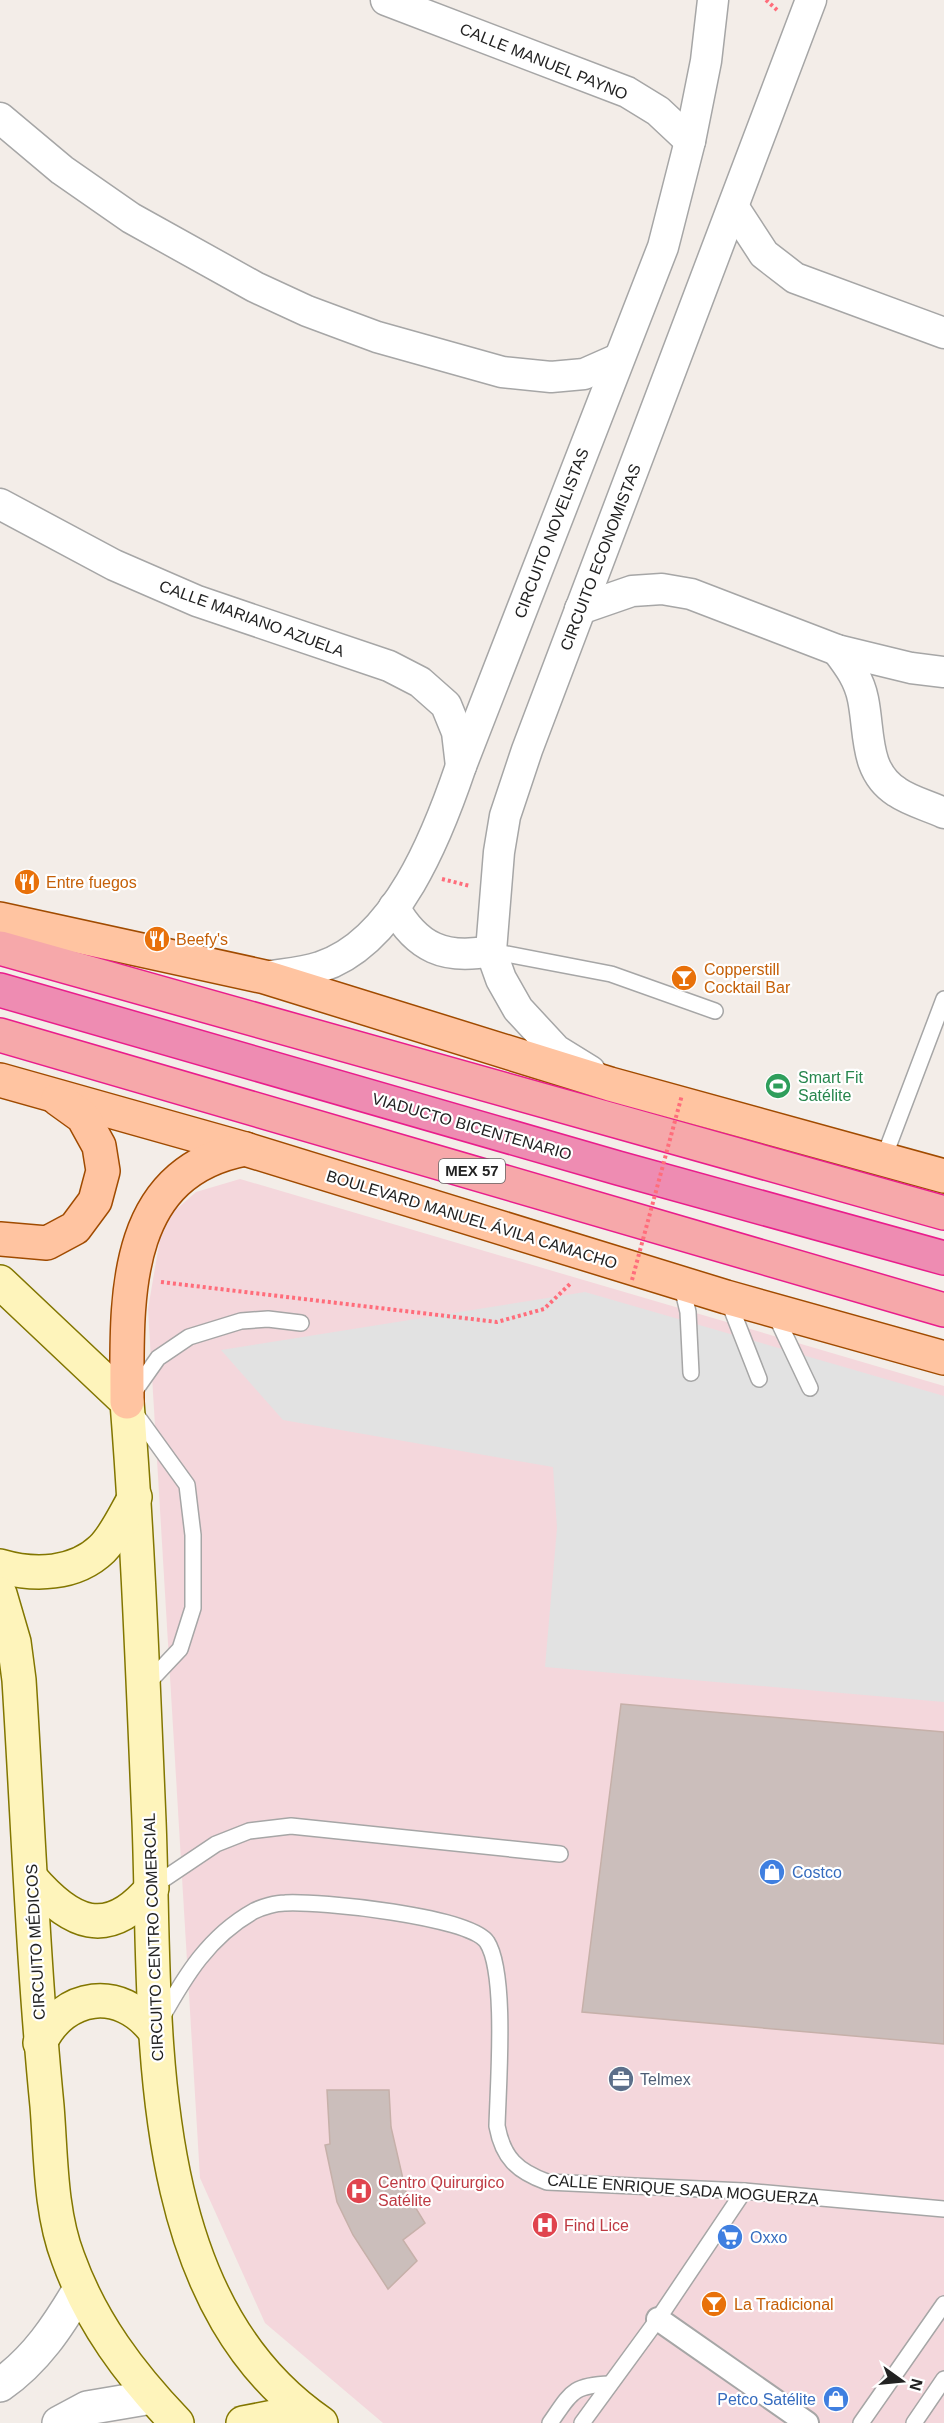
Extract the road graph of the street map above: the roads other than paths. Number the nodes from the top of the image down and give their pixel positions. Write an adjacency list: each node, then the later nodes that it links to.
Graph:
1 (386, 0): 5 (street, CALLE MANUEL PAYNO)
2 (713, 0): 5 (street, CIRCUITO NOVELISTAS)
3 (811, 0): 6 (street, CIRCUITO ECONOMISTAS)
4 (0, 117): 8 (street)
5 (690, 141): 8 (street, CIRCUITO NOVELISTAS)
6 (734, 208): 7 (street); 10 (street, CIRCUITO ECONOMISTAS)
7 (944, 333)
8 (618, 360): 13 (street, CIRCUITO NOVELISTAS)
9 (0, 504): 13 (street, CALLE MARIANO AZUELA)
10 (580, 609): 11 (street); 18 (street, CIRCUITO ECONOMISTAS)
11 (837, 650): 12 (street); 14 (street)
12 (944, 672)
13 (461, 766): 15 (street, CIRCUITO NOVELISTAS)
14 (944, 813)
15 (394, 908): 18 (street); 19 (street, CIRCUITO NOVELISTAS)
16 (0, 919): 19 (main road)
17 (0, 948): 30 (highway)
18 (491, 951): 22 (lane); 25 (street, CIRCUITO ECONOMISTAS)
19 (265, 976): 25 (main road)
20 (0, 990): 32 (highway, VIADUCTO BICENTENARIO)
21 (944, 999): 28 (lane)
22 (715, 1011)
23 (0, 1035): 37 (highway, MEX 57)
24 (0, 1080): 26 (main road, BOULEVARD MANUEL ÁVILA CAMACHO)
25 (610, 1084): 28 (main road)
26 (49, 1093): 27 (main road, BOULEVARD MANUEL ÁVILA CAMACHO); 31 (main road)
27 (245, 1149): 34 (main road, BOULEVARD MANUEL ÁVILA CAMACHO); 43 (main road)
28 (883, 1160): 29 (main road)
29 (942, 1169)
30 (944, 1213)
31 (0, 1239)
32 (944, 1258)
33 (0, 1282): 43 (main road)
34 (681, 1283): 35 (main road, BOULEVARD MANUEL ÁVILA CAMACHO); 40 (lane)
35 (726, 1297): 36 (main road, BOULEVARD MANUEL ÁVILA CAMACHO); 41 (lane)
36 (773, 1310): 39 (main road, BOULEVARD MANUEL ÁVILA CAMACHO); 42 (lane)
37 (944, 1310)
38 (301, 1323): 43 (lane)
39 (944, 1358)
40 (691, 1372)
41 (759, 1379)
42 (810, 1389)
43 (127, 1402): 44 (main road, CIRCUITO CENTRO COMERCIAL); 47 (lane)
44 (135, 1497): 45 (main road); 47 (main road, CIRCUITO CENTRO COMERCIAL)
45 (0, 1566)
46 (0, 1594): 49 (main road, CIRCUITO MÉDICOS)
47 (143, 1689): 50 (main road, CIRCUITO CENTRO COMERCIAL)
48 (560, 1854): 50 (lane)
49 (31, 1878): 50 (main road); 52 (main road, CIRCUITO MÉDICOS)
50 (152, 1888): 51 (main road, CIRCUITO CENTRO COMERCIAL)
51 (154, 2030): 52 (main road); 53 (lane, CALLE ENRIQUE SADA MOGUERZA); 62 (main road, CIRCUITO CENTRO COMERCIAL)
52 (40, 2043): 55 (main road, CIRCUITO MÉDICOS)
53 (744, 2191): 54 (lane, CALLE ENRIQUE SADA MOGUERZA); 57 (lane)
54 (944, 2209)
55 (80, 2289): 60 (street); 61 (main road, CIRCUITO MÉDICOS)
56 (944, 2304): 69 (lane)
57 (658, 2319): 59 (lane); 68 (street)
58 (944, 2379): 70 (lane)
59 (610, 2384): 66 (lane); 67 (lane)
60 (0, 2385)
61 (152, 2397): 63 (street); 64 (main road, CIRCUITO MÉDICOS)
62 (313, 2417): 65 (main road)
63 (59, 2423)
64 (177, 2423)
65 (243, 2423)
66 (550, 2423)
67 (582, 2423)
68 (807, 2423)
69 (861, 2423)
70 (914, 2423)

